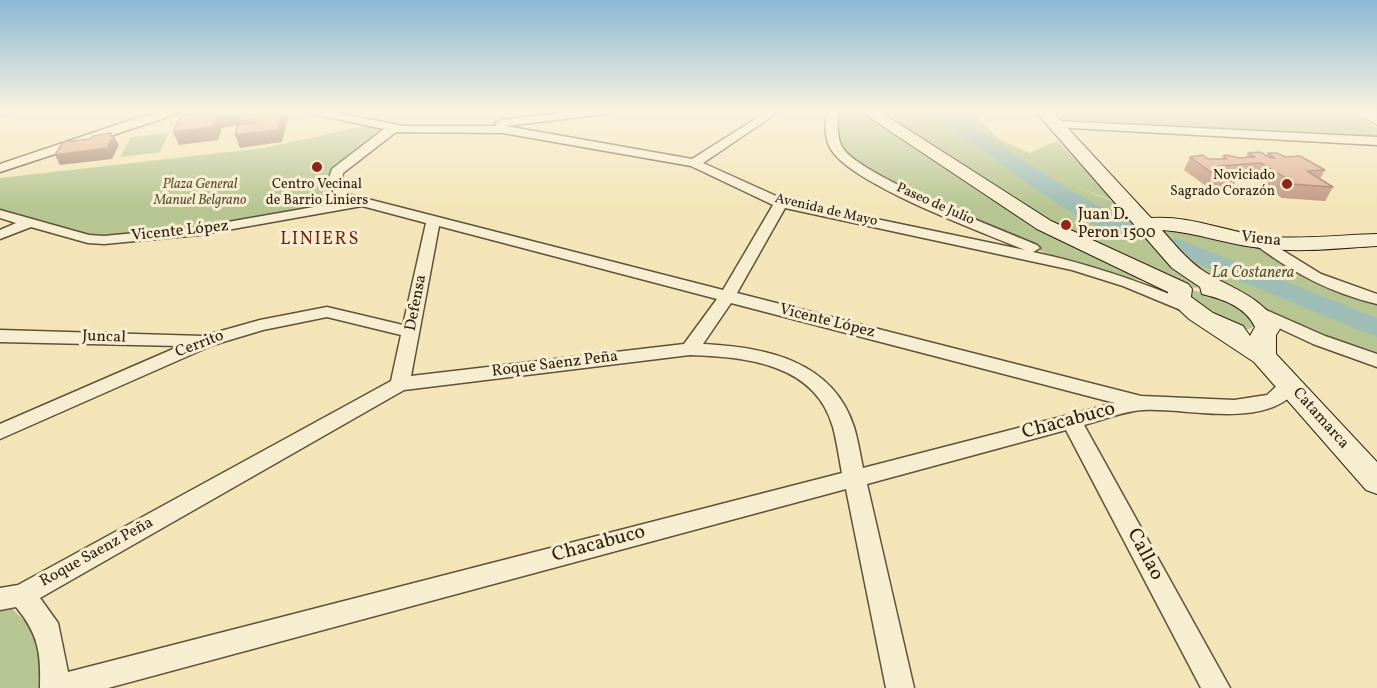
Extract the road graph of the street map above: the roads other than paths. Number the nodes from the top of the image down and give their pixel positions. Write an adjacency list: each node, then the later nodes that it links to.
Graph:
1 (73, 143): 11 (street)
2 (373, 143): 9 (street)
3 (382, 143): 9 (street)
4 (580, 143): 10 (street, Avenida de Mayo)
5 (726, 143): 10 (street)
6 (835, 143): 22 (street, Paseo de Julio)
7 (918, 143): 24 (street, Catamarca)
8 (1073, 143): 17 (street)
9 (368, 147): 12 (street)
10 (694, 164): 13 (street, Avenida de Mayo)
11 (0, 168)
12 (338, 203): 15 (street, Vicente López); 16 (street, Vicente López)
13 (782, 203): 22 (street, Avenida de Mayo); 25 (street)
14 (0, 214): 15 (street, Vicente López)
15 (31, 222): 18 (street)
16 (433, 222): 25 (street, Vicente López); 27 (street, Defensa)
17 (1146, 225): 20 (street, Viena); 21 (street)
18 (0, 235)
19 (1377, 240): 20 (street, Viena)
20 (1261, 242): 26 (street)
21 (1180, 263): 23 (street); 24 (street)
22 (1076, 266): 24 (street, Avenida de Mayo)
23 (1227, 293): 24 (street); 28 (street)
24 (1183, 294): 28 (street, Catamarca)
25 (726, 298): 31 (street); 35 (street, Vicente López)
26 (1377, 299)
27 (411, 332): 30 (street, Cerrito); 33 (street, Defensa)
28 (1262, 333): 32 (street); 34 (street, Catamarca)
29 (0, 336): 30 (street, Juncal)
30 (207, 341): 37 (street, Cerrito)
31 (690, 349): 33 (street, Roque Saenz Peña); 38 (street, Roque Saenz Peña)
32 (1377, 361)
33 (400, 384): 40 (street, Roque Saenz Peña)
34 (1290, 385): 35 (street, Vicente López); 39 (street, Catamarca)
35 (1141, 403): 36 (street, Chacabuco)
36 (1072, 421): 38 (street, Chacabuco); 43 (street, Callao)
37 (0, 432)
38 (853, 479): 41 (street, Chacabuco); 42 (street, Roque Saenz Peña)
39 (1377, 482)
40 (11, 597): 41 (street, Roque Saenz Peña)
41 (56, 688)
42 (900, 688)
43 (1216, 688)

